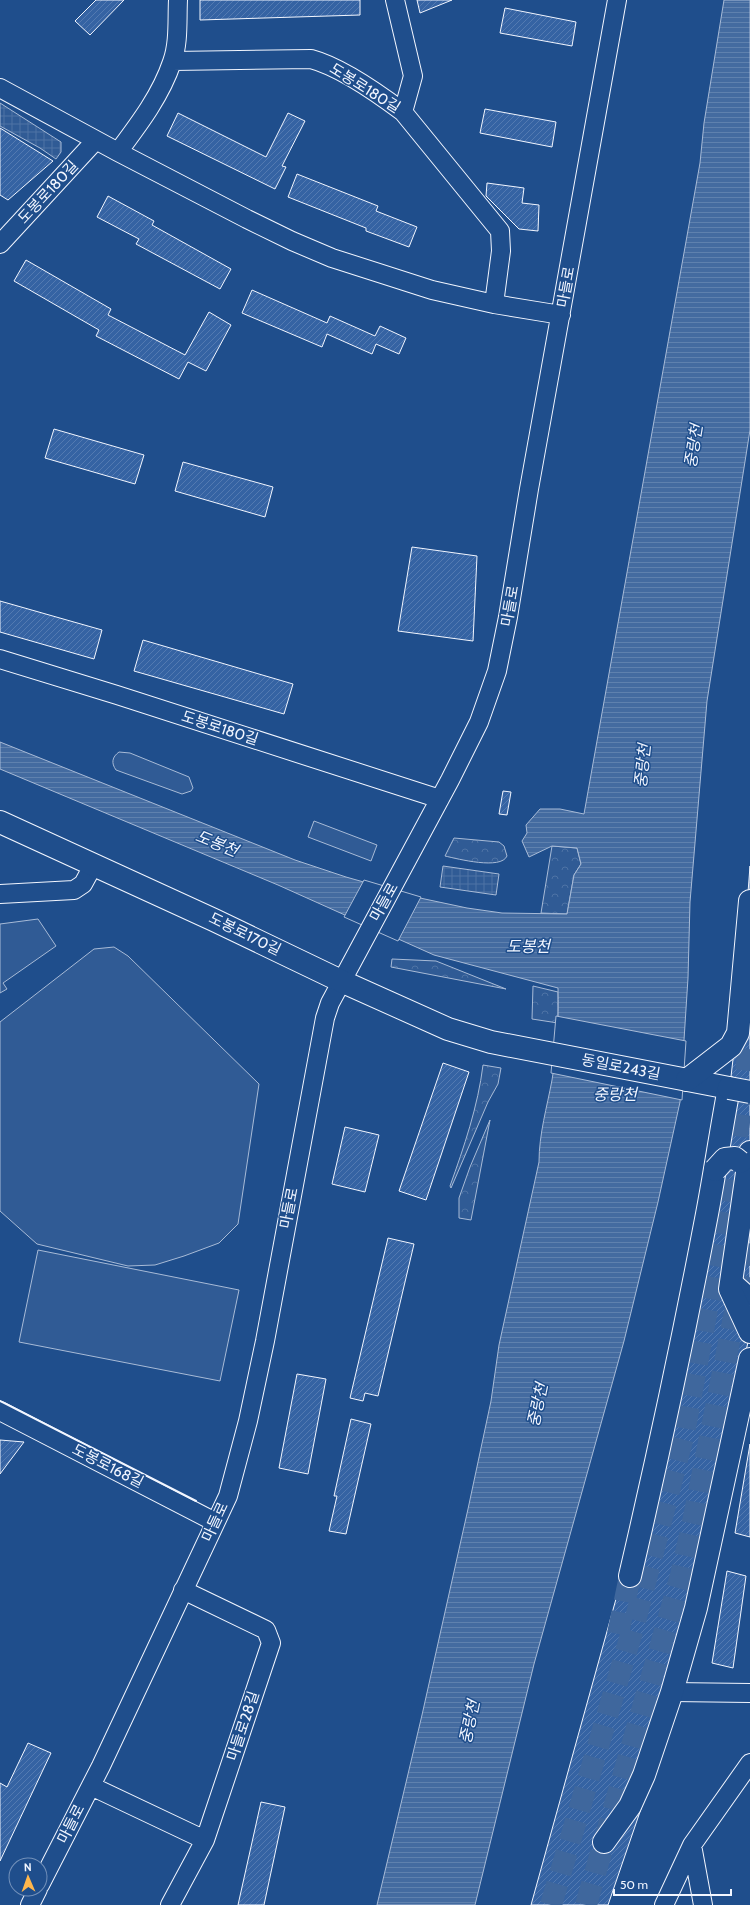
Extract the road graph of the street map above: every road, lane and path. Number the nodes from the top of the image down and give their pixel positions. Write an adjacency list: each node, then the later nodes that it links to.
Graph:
1 (178, 0): 4 (street)
2 (395, 0): 6 (street)
3 (617, 0): 11 (street, 마들로)
4 (172, 61): 6 (street, 도봉로180길); 8 (street)
5 (0, 88): 7 (street)
6 (404, 112): 10 (street, 도봉로180길)
7 (96, 140): 8 (street); 9 (street, 도봉로180길)
8 (118, 152): 10 (street)
9 (0, 244)
10 (494, 304): 11 (street)
11 (561, 315): 13 (street, 마들로)
12 (0, 658): 13 (street, 도봉로180길)
13 (440, 799): 19 (street, 마들로)
14 (0, 822): 15 (main road, 도봉로170길)
15 (94, 864): 16 (street); 19 (main road, 도봉로170길)
16 (0, 894)
17 (750, 900): 18 (main road)
18 (749, 941): 21 (main road)
19 (341, 981): 20 (main road, 도봉로170길); 30 (street, 마들로)
20 (491, 1042): 21 (main road, 동일로243길)
21 (687, 1080): 22 (main road, 동일로243길)
22 (740, 1090): 24 (main road)
23 (747, 1166): 24 (main road, bridge); 25 (main road)
24 (715, 1170): 31 (main road)
25 (732, 1282): 26 (street); 27 (main road)
26 (750, 1298)
27 (750, 1332)
28 (750, 1359): 33 (main road)
29 (0, 1411): 30 (street, 도봉로168길)
30 (216, 1522): 32 (street, 마들로)
31 (630, 1576)
32 (183, 1590): 36 (street, 마들로); 37 (street, 마들로28길)
33 (672, 1692): 34 (street); 38 (main road)
34 (750, 1693)
35 (750, 1763): 39 (street)
36 (91, 1786): 37 (street, 마들로); 40 (street, 마들로)
37 (205, 1840): 41 (street, 마들로28길)
38 (604, 1842)
39 (692, 1845): 42 (street); 43 (street)
40 (48, 1869)
41 (170, 1905)
42 (664, 1905)
43 (703, 1905)

